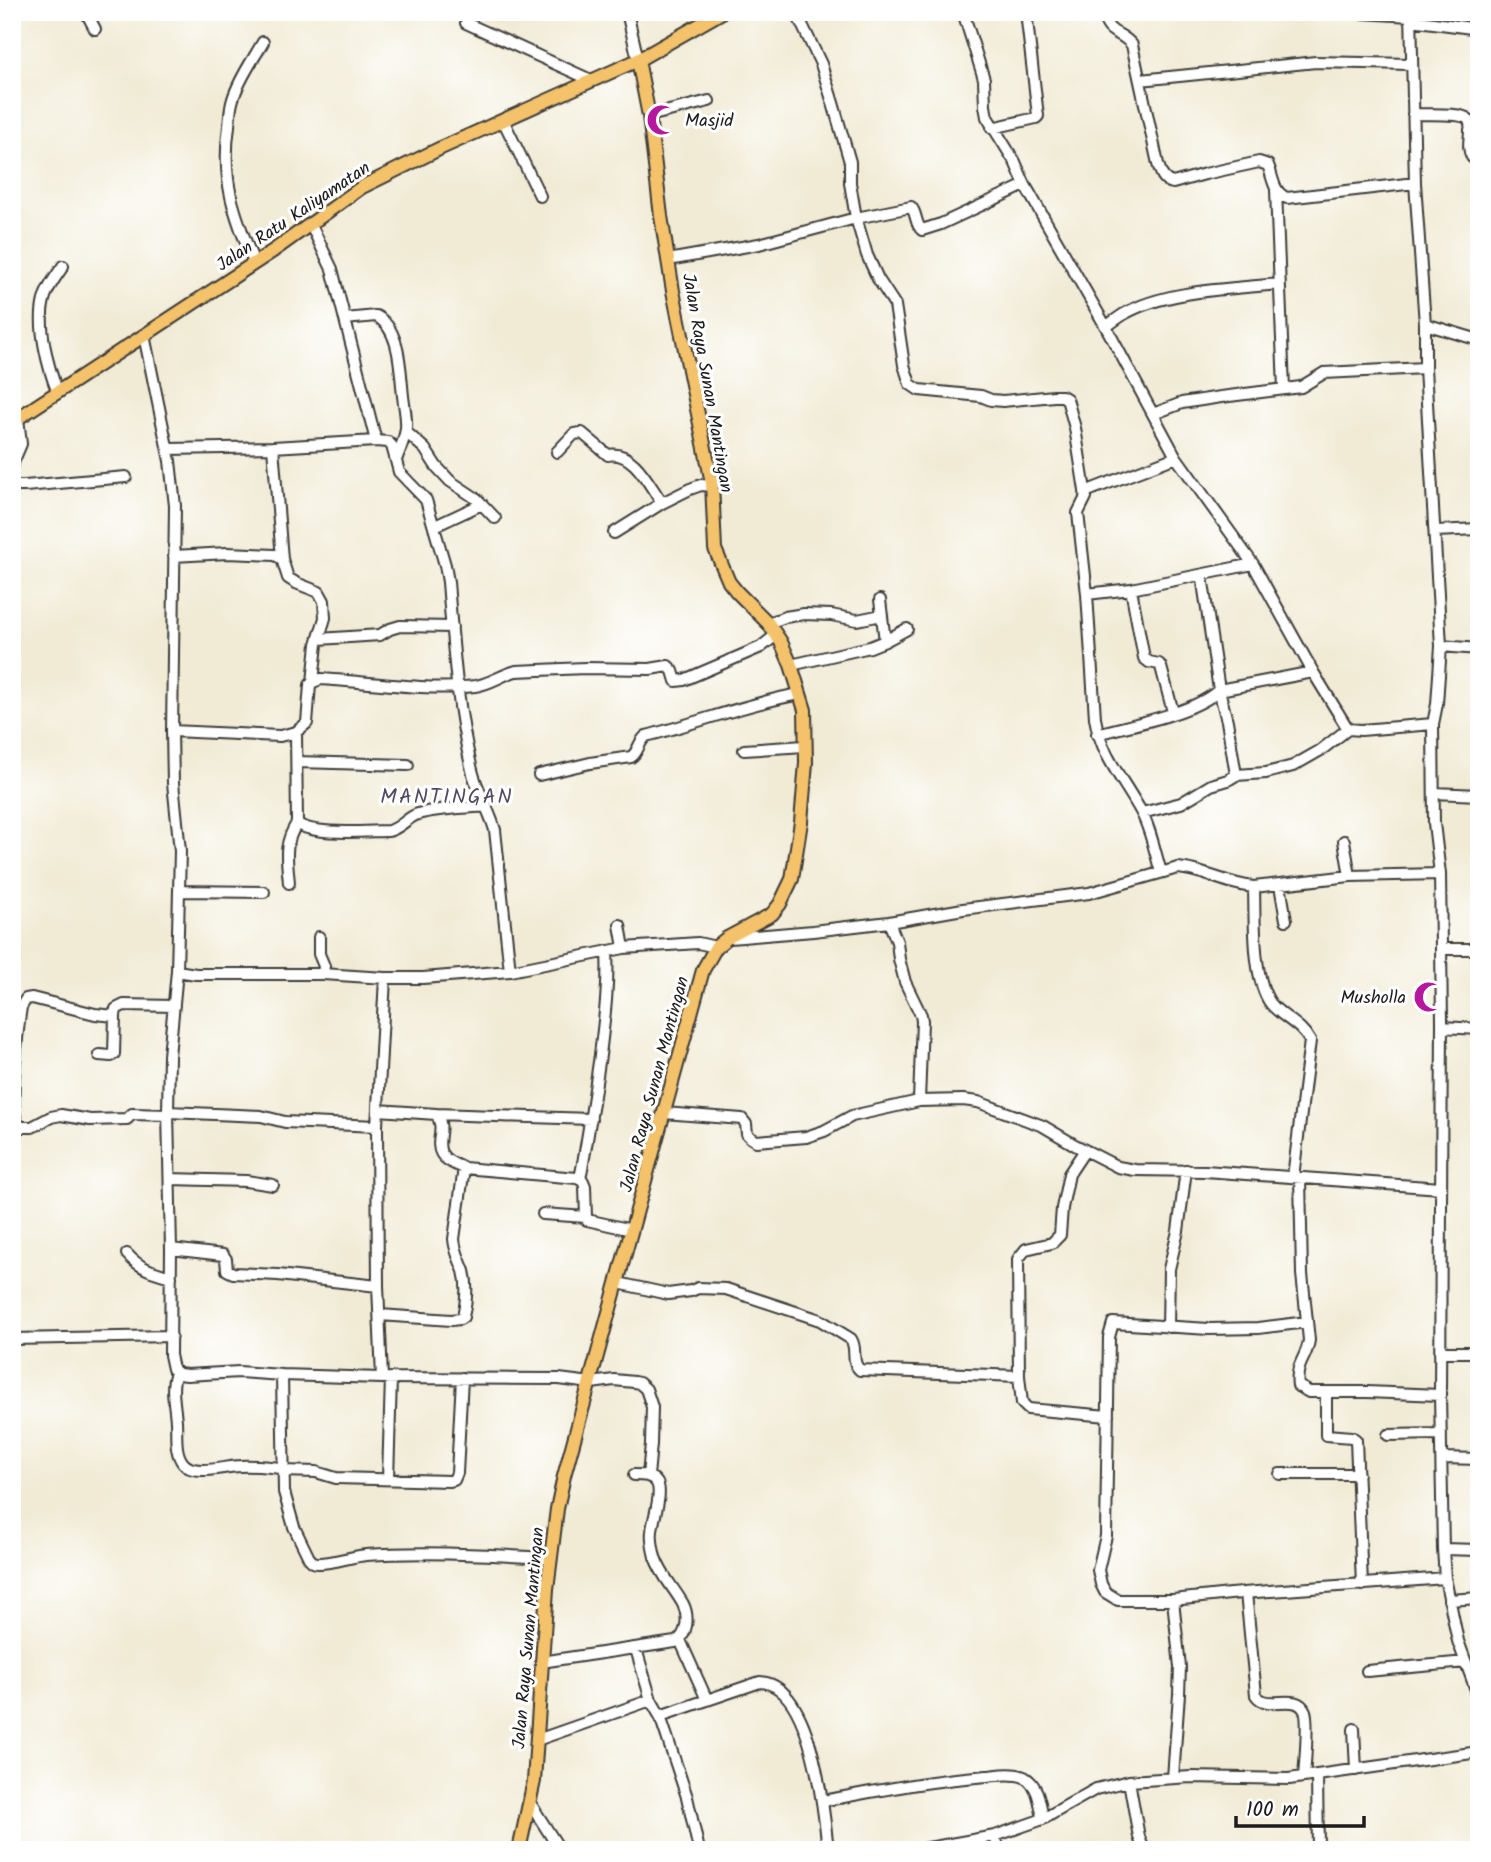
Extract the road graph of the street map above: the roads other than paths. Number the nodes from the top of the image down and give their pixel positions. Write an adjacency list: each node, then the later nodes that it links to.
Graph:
1 (86, 12): 11 (street)
2 (627, 12): 14 (street, Jalan Raya Sunan Mantingan)
3 (722, 12): 14 (main road, Jalan Ratu Kaliyamatan)
4 (796, 12): 28 (street)
5 (963, 12): 22 (street)
6 (1026, 12): 22 (street)
7 (1102, 12): 16 (street)
8 (1346, 12): 9 (street)
9 (1411, 16): 12 (street); 15 (street)
10 (467, 23): 17 (street)
11 (95, 29)
12 (1479, 29)
13 (263, 42): 31 (street)
14 (638, 60): 17 (main road, Jalan Ratu Kaliyamatan); 20 (main road, Jalan Raya Sunan Mantingan)
15 (1411, 64): 16 (street); 19 (street)
16 (1140, 80): 26 (street)
17 (593, 81): 21 (main road, Jalan Ratu Kaliyamatan)
18 (709, 101): 20 (street)
19 (1413, 114): 23 (street); 24 (street)
20 (649, 116): 30 (main road, Jalan Raya Sunan Mantingan)
21 (503, 120): 27 (street); 29 (main road, Jalan Ratu Kaliyamatan)
22 (992, 128): 25 (street)
23 (1479, 157)
24 (1415, 183): 26 (street); 35 (street)
25 (1025, 185): 28 (street); 36 (street)
26 (1276, 190): 33 (street)
27 (540, 196)
28 (856, 218): 30 (street); 55 (street)
29 (310, 223): 31 (main road, Jalan Ratu Kaliyamatan); 34 (street)
30 (668, 260): 54 (main road, Jalan Raya Sunan Mantingan)
31 (254, 263): 37 (main road, Jalan Ratu Kaliyamatan)
32 (63, 266): 41 (street)
33 (1279, 284): 36 (street); 40 (street)
34 (345, 319): 44 (street); 45 (street)
35 (1425, 324): 38 (street); 39 (street)
36 (1106, 327): 42 (street)
37 (144, 335): 41 (main road, Jalan Ratu Kaliyamatan); 47 (street)
38 (1479, 340)
39 (1425, 368): 40 (street); 61 (street)
40 (1284, 389): 42 (street)
41 (58, 393): 43 (main road, Jalan Ratu Kaliyamatan)
42 (1153, 414): 49 (street)
43 (15, 420): 51 (street)
44 (406, 432): 50 (street); 57 (street)
45 (376, 440): 46 (street); 50 (street)
46 (273, 447): 47 (street); 64 (street)
47 (168, 449): 63 (street)
48 (556, 453): 56 (street)
49 (1176, 457): 55 (street); 65 (street)
50 (396, 460): 59 (street)
51 (12, 465)
52 (126, 477): 53 (street)
53 (12, 483)
54 (712, 485): 56 (street); 71 (main road, Jalan Raya Sunan Mantingan)
55 (1085, 492): 68 (street)
56 (662, 503): 62 (street)
57 (482, 504): 58 (street); 59 (street)
58 (495, 518)
59 (435, 527): 72 (street)
60 (1479, 529): 61 (street)
61 (1435, 531): 77 (street)
62 (614, 533)
63 (174, 556): 64 (street); 88 (street)
64 (282, 559): 75 (street)
65 (1253, 564): 66 (street); 80 (street)
66 (1202, 576): 67 (street); 83 (street)
67 (1131, 589): 68 (street); 85 (street)
68 (1087, 594): 90 (street)
69 (880, 600): 70 (street)
70 (882, 615): 71 (street); 76 (street)
71 (768, 624): 74 (main road, Jalan Raya Sunan Mantingan)
72 (452, 627): 75 (street); 82 (street)
73 (907, 629): 76 (street)
74 (776, 635): 79 (main road, Jalan Raya Sunan Mantingan); 82 (street)
75 (319, 639): 81 (street)
76 (885, 641): 79 (street)
77 (1441, 646): 78 (street); 86 (street)
78 (1479, 649)
79 (791, 665): 84 (main road, Jalan Raya Sunan Mantingan)
80 (1313, 672): 83 (street); 87 (street)
81 (313, 682): 82 (street); 89 (street)
82 (457, 687): 99 (street)
83 (1219, 690): 85 (street); 96 (street)
84 (800, 694): 91 (main road, Jalan Raya Sunan Mantingan); 95 (street)
85 (1173, 712): 90 (street)
86 (1433, 724): 87 (street); 97 (street)
87 (1348, 729): 96 (street)
88 (172, 731): 89 (street); 109 (street)
89 (296, 732): 93 (street)
90 (1097, 734): 100 (street)
91 (805, 746): 92 (street); 115 (main road, Jalan Raya Sunan Mantingan)
92 (744, 750)
93 (297, 762): 94 (street); 101 (street)
94 (408, 765)
95 (538, 775)
96 (1236, 775): 100 (street)
97 (1434, 793): 98 (street); 104 (street)
98 (1479, 795)
99 (487, 806): 101 (street); 122 (street)
100 (1142, 813): 103 (street)
101 (297, 822): 106 (street)
102 (1344, 841): 105 (street)
103 (1161, 872): 108 (street); 112 (street)
104 (1440, 874): 105 (street); 118 (street)
105 (1350, 876): 107 (street)
106 (289, 883)
107 (1280, 885): 108 (street); 111 (street)
108 (1254, 887): 140 (street)
109 (180, 891): 110 (street); 121 (street)
110 (264, 892)
111 (1286, 920)
112 (889, 922): 115 (street); 130 (street)
113 (620, 925): 117 (street)
114 (319, 937): 123 (street)
115 (727, 938): 116 (main road, Jalan Raya Sunan Mantingan)
116 (716, 947): 117 (street); 134 (main road, Jalan Raya Sunan Mantingan)
117 (624, 948): 120 (street)
118 (1441, 948): 119 (street); 127 (street)
119 (1479, 949)
120 (607, 951): 122 (street); 135 (street)
121 (177, 971): 123 (street); 125 (street)
122 (510, 971): 124 (street)
123 (323, 974): 124 (street)
124 (385, 978): 131 (street)
125 (174, 1006): 126 (street); 132 (street)
126 (115, 1016): 129 (street); 132 (street)
127 (1442, 1027): 128 (street); 144 (street)
128 (1479, 1029)
129 (99, 1055)
130 (919, 1101): 134 (street); 137 (street)
131 (378, 1110): 133 (street); 136 (street)
132 (168, 1114): 136 (street); 141 (street)
133 (436, 1114): 135 (street); 138 (street)
134 (664, 1114): 147 (main road, Jalan Raya Sunan Mantingan)
135 (591, 1119): 142 (street)
136 (377, 1126): 152 (street)
137 (1085, 1150): 139 (street); 162 (street)
138 (464, 1168): 142 (street); 153 (street)
139 (1186, 1170): 140 (street); 155 (street)
140 (1296, 1178): 144 (street); 154 (street)
141 (170, 1179): 143 (street); 148 (street)
142 (580, 1180): 146 (street)
143 (273, 1185)
144 (1441, 1188): 158 (street)
145 (543, 1214): 146 (street)
146 (586, 1217): 147 (street)
147 (632, 1230): 151 (main road, Jalan Raya Sunan Mantingan)
148 (171, 1249): 150 (street); 152 (street)
149 (127, 1254): 150 (street)
150 (171, 1277): 156 (street)
151 (618, 1283): 162 (street); 165 (main road, Jalan Raya Sunan Mantingan)
152 (378, 1286): 153 (street)
153 (380, 1315): 163 (street)
154 (1307, 1322): 155 (street); 166 (street)
155 (1168, 1327): 168 (street)
156 (171, 1336): 157 (street); 160 (street)
157 (12, 1339)
158 (1440, 1352): 159 (street); 167 (street)
159 (1479, 1352)
160 (176, 1373): 161 (street); 173 (street)
161 (282, 1375): 163 (street); 173 (street)
162 (1019, 1376): 168 (street)
163 (386, 1378): 164 (street); 178 (street)
164 (462, 1378): 165 (street); 178 (street)
165 (591, 1382): 177 (street); 181 (main road, Jalan Raya Sunan Mantingan)
166 (1326, 1392): 167 (street); 175 (street)
167 (1440, 1395): 169 (street)
168 (1108, 1416): 187 (street)
169 (1441, 1434): 170 (street); 171 (street)
170 (1388, 1435)
171 (1442, 1458): 172 (street); 179 (street)
172 (1479, 1459)
173 (283, 1469): 178 (street); 181 (street)
174 (1280, 1474): 175 (street)
175 (1358, 1474): 183 (street)
176 (634, 1475): 177 (street)
177 (648, 1476): 188 (street)
178 (388, 1479)
179 (1443, 1549): 180 (street); 182 (street)
180 (1479, 1550)
181 (551, 1558): 190 (main road, Jalan Raya Sunan Mantingan)
182 (1445, 1578): 183 (street); 186 (street)
183 (1362, 1585): 184 (street)
184 (1246, 1593): 187 (street); 203 (street)
185 (1479, 1598): 186 (street)
186 (1449, 1600): 191 (street)
187 (1173, 1601): 204 (street)
188 (680, 1640): 189 (street); 196 (street)
189 (636, 1649): 190 (street); 195 (street)
190 (541, 1662): 199 (main road, Jalan Raya Sunan Mantingan)
191 (1466, 1662): 192 (street); 193 (street)
192 (1367, 1671)
193 (1475, 1674): 194 (street)
194 (1479, 1698)
195 (651, 1700): 197 (street); 199 (street)
196 (707, 1700): 197 (street); 206 (street)
197 (660, 1716): 212 (street)
198 (1354, 1729): 201 (street)
199 (537, 1740): 207 (main road, Jalan Raya Sunan Mantingan)
200 (1479, 1752): 201 (street)
201 (1356, 1770): 202 (street)
202 (1317, 1775): 203 (street); 217 (street)
203 (1304, 1777): 204 (street)
204 (1173, 1778): 205 (street)
205 (1129, 1781): 208 (street); 216 (street)
206 (822, 1801): 208 (street); 213 (street)
207 (530, 1803): 210 (main road, Jalan Raya Sunan Mantingan); 211 (street)
208 (1043, 1819): 209 (street)
209 (995, 1836): 214 (street); 215 (street)
210 (519, 1850)
211 (560, 1850)
212 (699, 1850)
213 (828, 1850)
214 (918, 1850)
215 (999, 1850)
216 (1144, 1850)
217 (1318, 1850)

